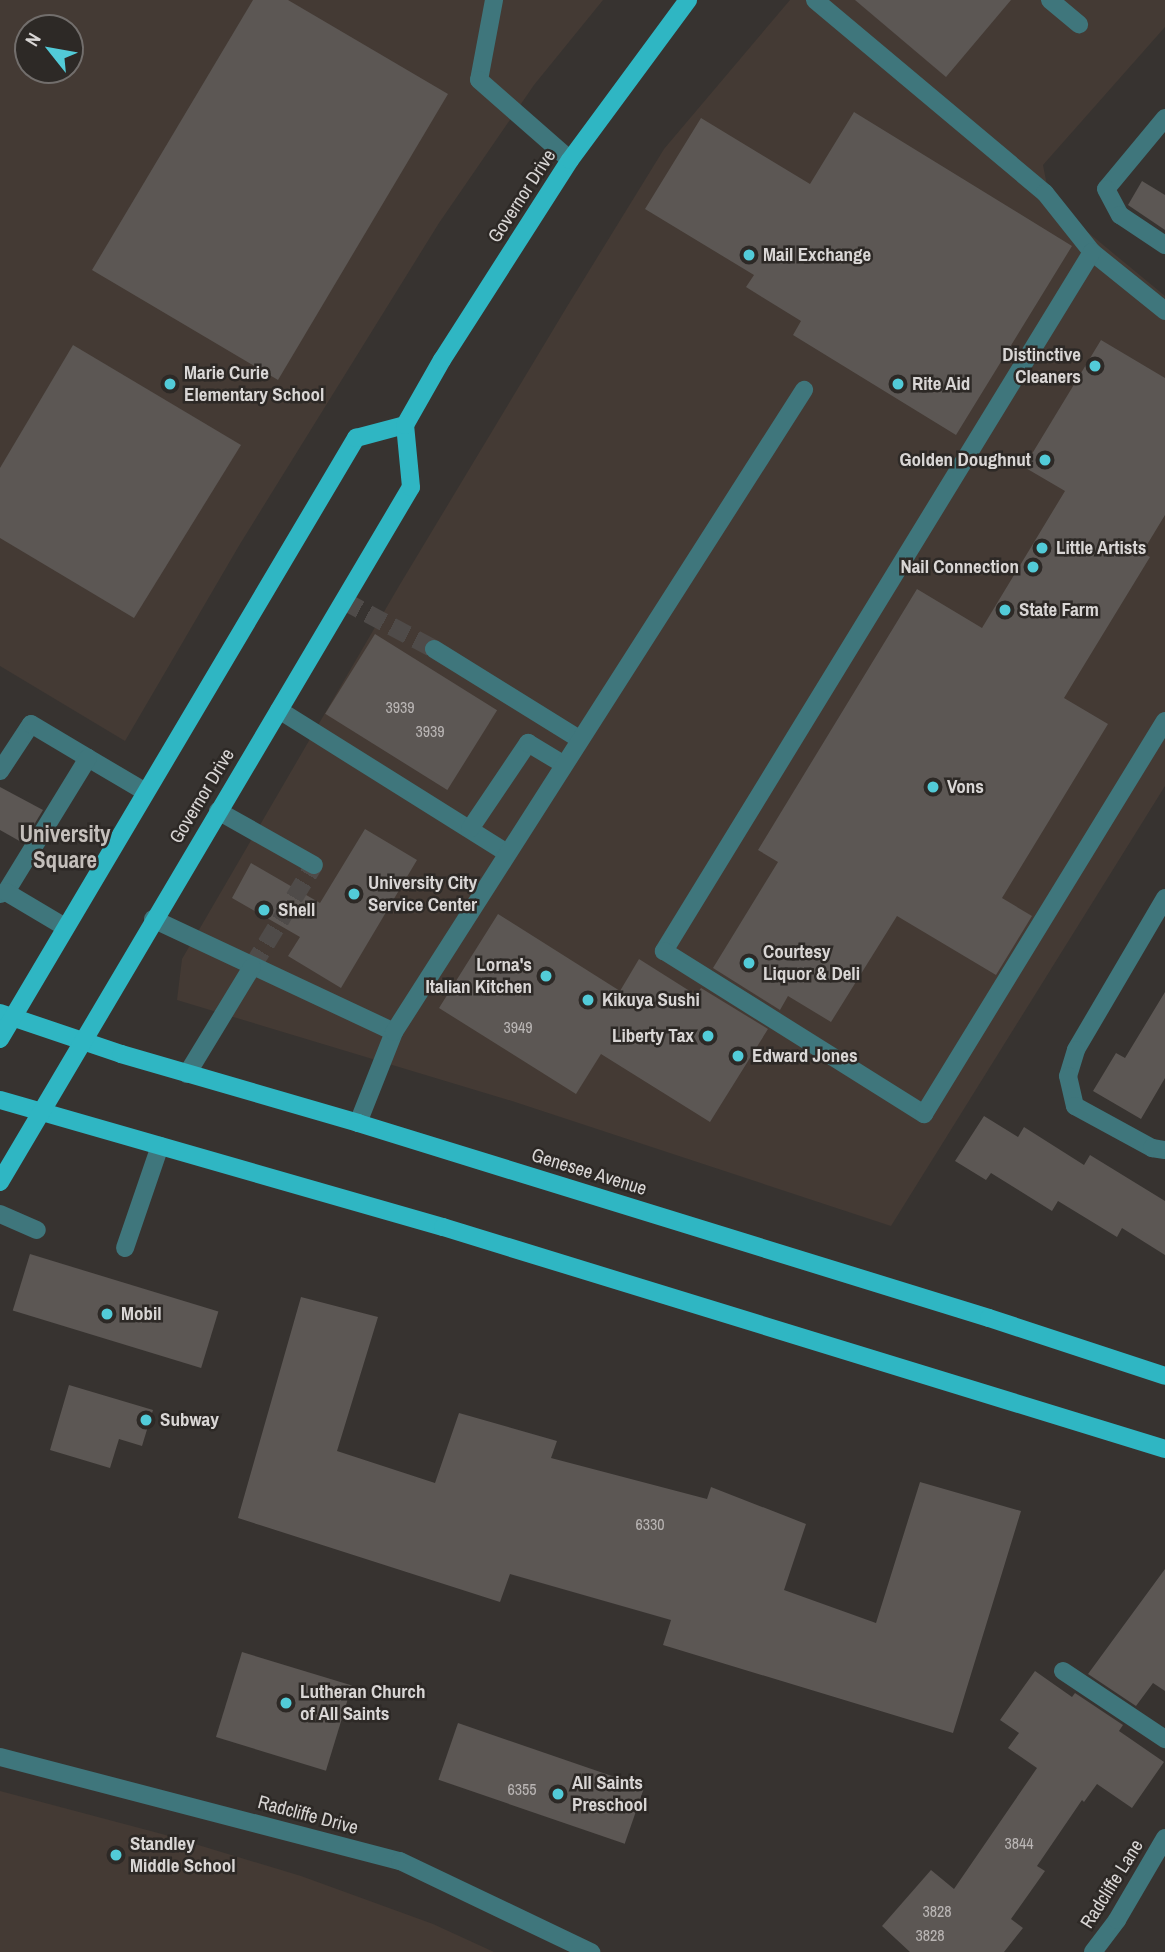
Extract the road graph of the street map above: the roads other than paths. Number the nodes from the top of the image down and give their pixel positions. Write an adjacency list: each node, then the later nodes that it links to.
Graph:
1 (494, 0): 7 (street)
2 (688, 0): 7 (main road, Governor Drive)
3 (815, 0): 9 (street)
4 (1050, 0): 5 (street)
5 (1079, 24)
6 (1165, 118): 8 (street)
7 (570, 160): 12 (main road, Governor Drive)
8 (1165, 245)
9 (1091, 252): 10 (street); 15 (street)
10 (1165, 311)
11 (804, 390): 16 (street)
12 (405, 425): 14 (main road, Governor Drive); 20 (main road)
13 (434, 649): 16 (street)
14 (279, 710): 21 (main road, Governor Drive); 22 (street)
15 (1165, 721)
16 (579, 739): 18 (street)
17 (88, 758): 19 (street); 20 (street); 25 (street)
18 (564, 764): 22 (street); 23 (street)
19 (0, 771)
20 (144, 792): 28 (main road)
21 (218, 811): 24 (street); 27 (main road, Governor Drive)
22 (470, 829): 23 (street)
23 (507, 853): 31 (street)
24 (314, 865)
25 (3, 893): 28 (street)
26 (1165, 898): 39 (street)
27 (153, 919): 29 (street); 33 (main road, Governor Drive)
28 (65, 927): 30 (main road)
29 (252, 967): 31 (street); 34 (street)
30 (6, 1016): 32 (main road); 33 (main road, Genesee Avenue)
31 (394, 1032): 37 (street)
32 (0, 1039)
33 (83, 1041): 34 (main road, Genesee Avenue); 36 (main road, Governor Drive)
34 (187, 1074): 37 (main road, Genesee Avenue)
35 (0, 1100): 36 (main road)
36 (41, 1113): 38 (main road); 40 (main road, Governor Drive)
37 (358, 1123): 44 (main road, Genesee Avenue)
38 (160, 1146): 43 (street); 45 (main road)
39 (1165, 1150)
40 (0, 1182)
41 (0, 1214): 42 (street)
42 (37, 1230)
43 (125, 1248)
44 (1165, 1376)
45 (1165, 1449)
46 (1063, 1671): 47 (street)
47 (1165, 1739)
48 (0, 1757): 50 (street, Radcliffe Drive)
49 (1165, 1838): 51 (street, Radcliffe Lane)
50 (591, 1952)
51 (1093, 1952)

